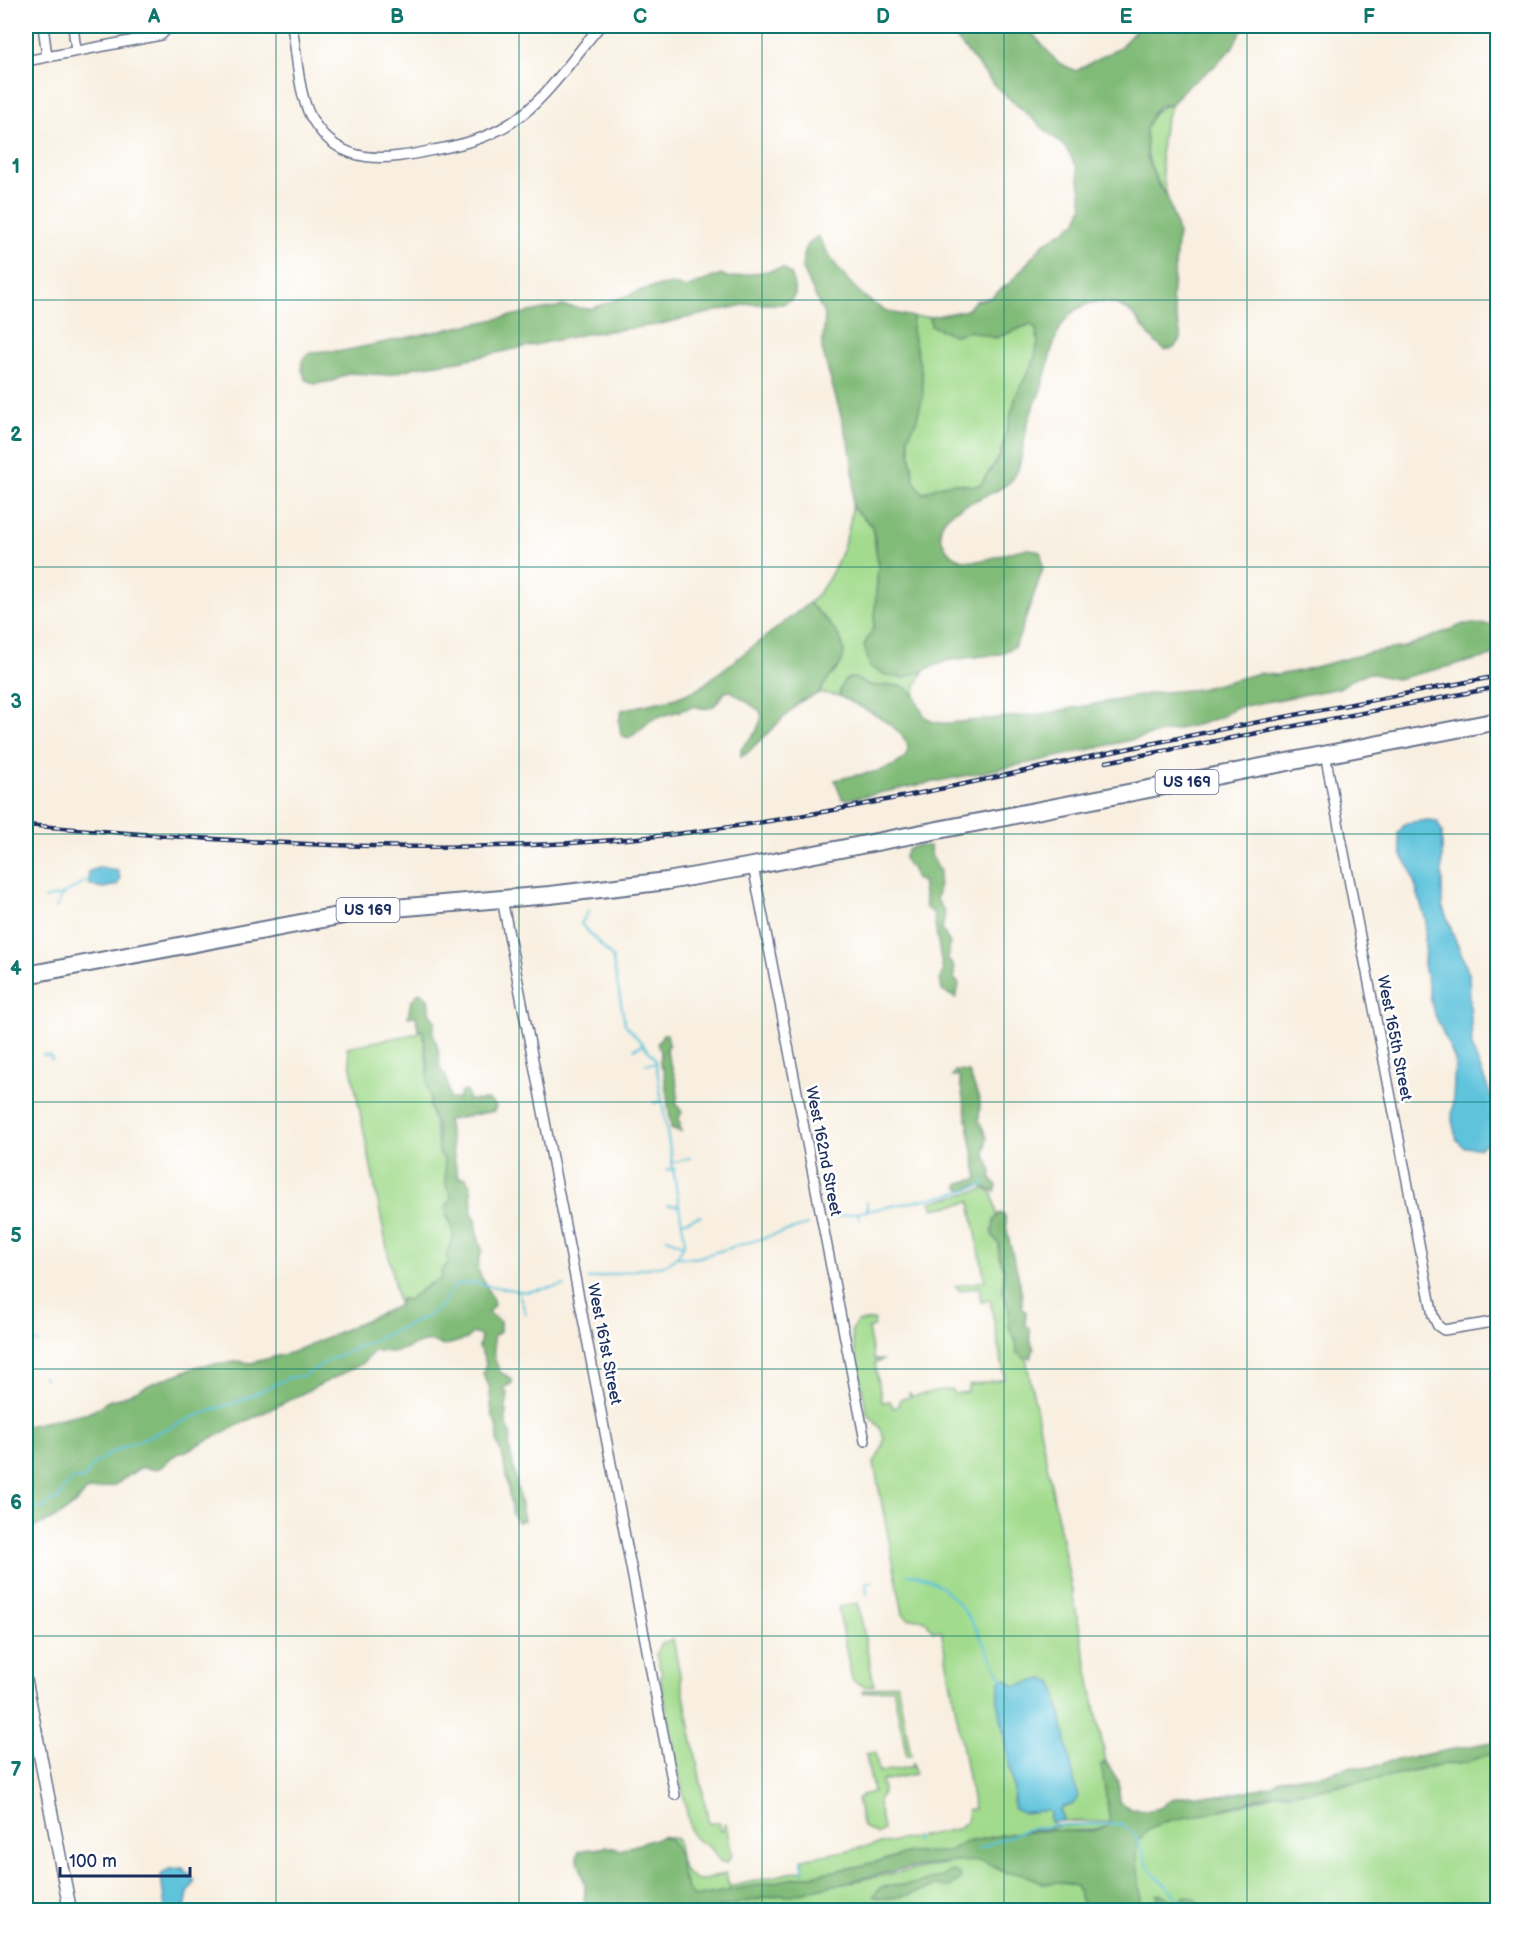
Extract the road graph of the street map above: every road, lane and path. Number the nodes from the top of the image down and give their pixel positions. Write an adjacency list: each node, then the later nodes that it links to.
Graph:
1 (43, 26): 7 (street)
2 (73, 26): 6 (street)
3 (170, 26): 6 (street)
4 (292, 26): 5 (street)
5 (600, 26)
6 (76, 51): 7 (street)
7 (47, 56): 8 (street)
8 (26, 61)
9 (1497, 721): 10 (highway, US 169)
10 (1325, 754): 11 (highway, US 169); 14 (street, West 165th Street)
11 (753, 866): 12 (highway, US 169); 15 (street, West 162nd Street)
12 (502, 899): 13 (highway, US 169); 17 (street, West 161st Street)
13 (26, 975)
14 (1497, 1321)
15 (865, 1441)
16 (26, 1682): 18 (street)
17 (675, 1795)
18 (70, 1911)

